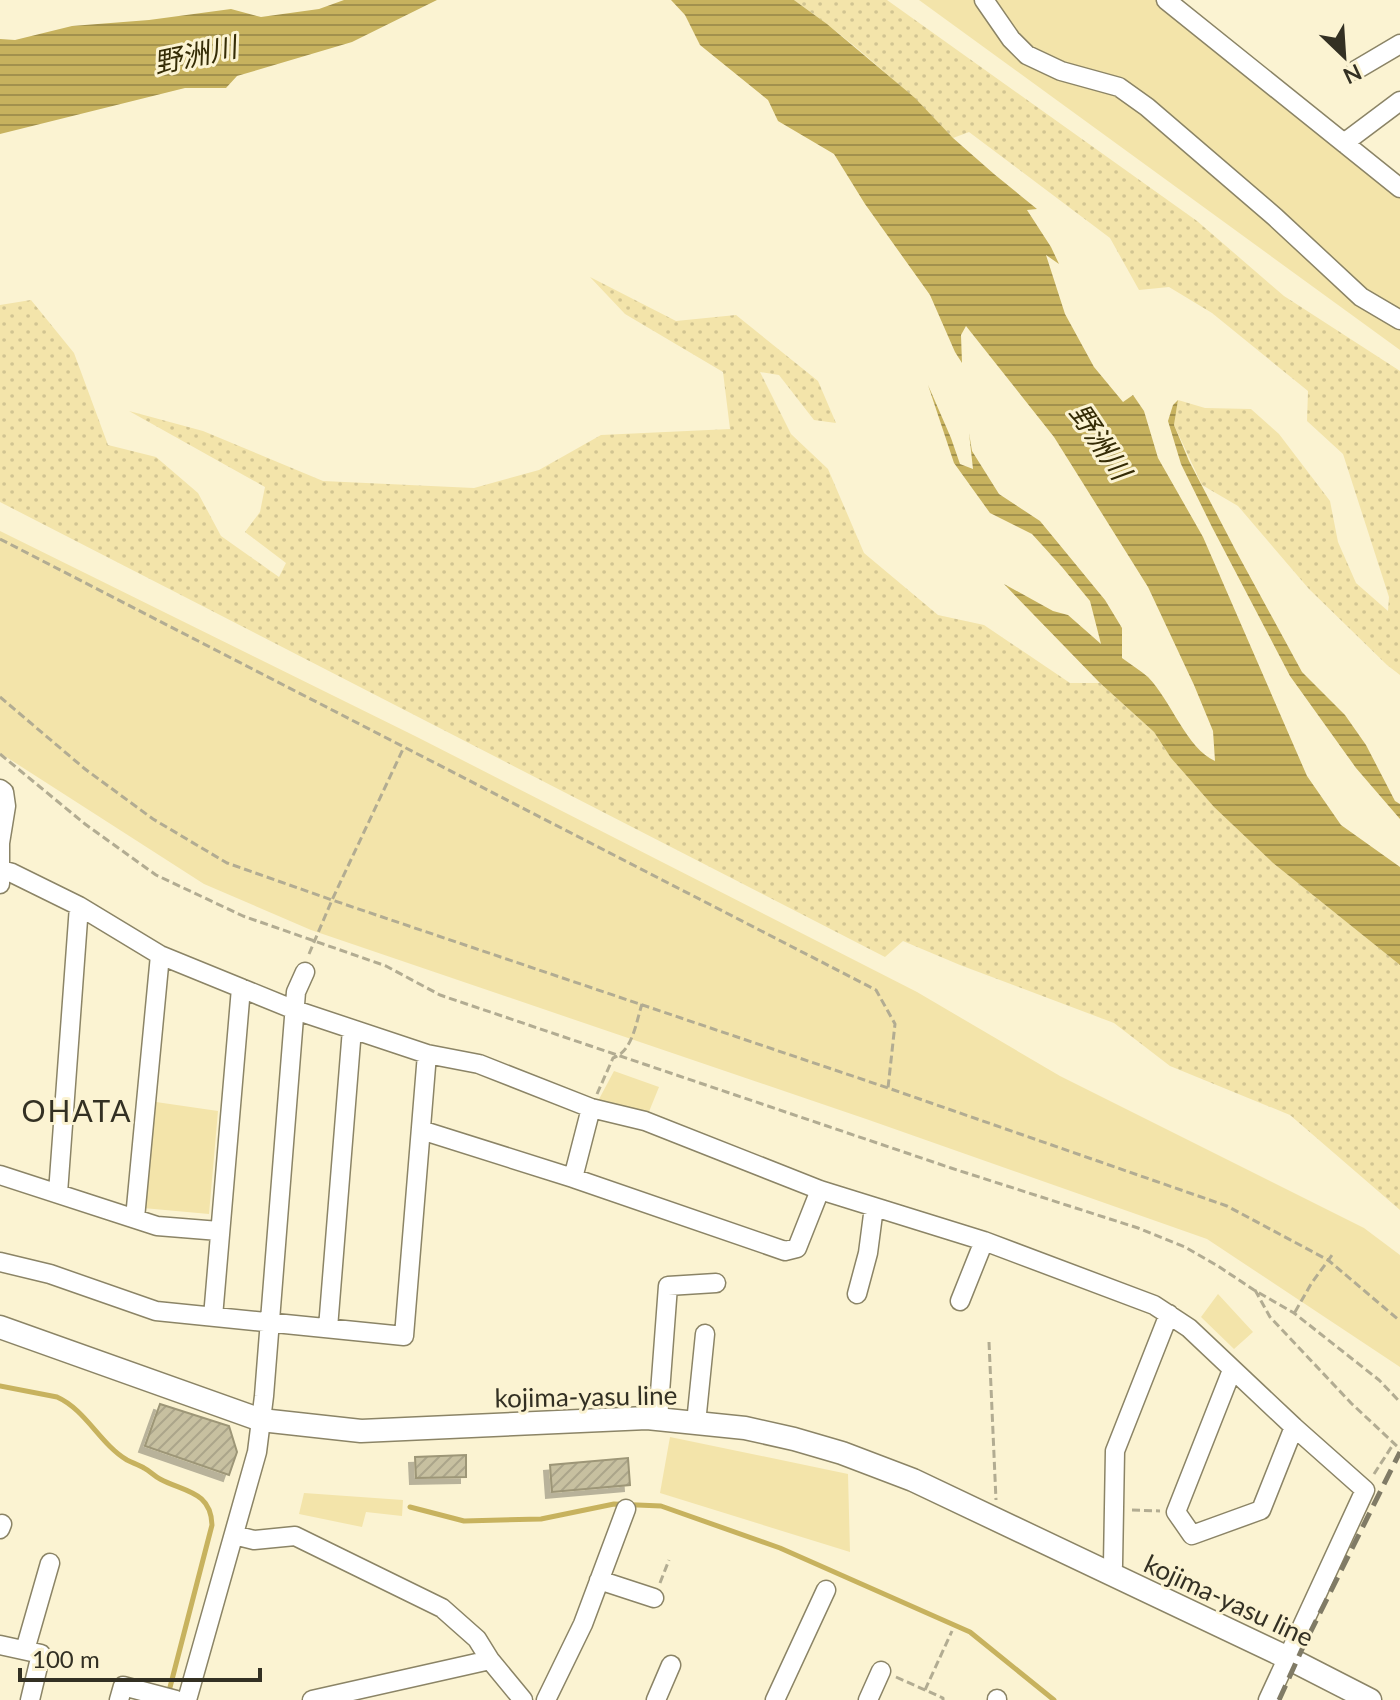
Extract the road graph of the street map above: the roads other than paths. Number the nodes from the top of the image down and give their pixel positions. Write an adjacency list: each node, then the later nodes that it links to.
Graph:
1 (984, 0): 8 (street)
2 (1166, 0): 6 (street)
3 (1400, 44): 4 (street)
4 (1356, 70)
5 (1400, 101): 6 (street)
6 (1344, 143): 7 (street)
7 (1400, 188)
8 (1400, 320)
9 (0, 789): 10 (street)
10 (0, 844): 11 (street)
11 (1, 877): 12 (street)
12 (79, 906): 13 (street); 24 (street)
13 (160, 955): 15 (street); 26 (street)
14 (306, 965): 16 (street)
15 (241, 988): 16 (street); 27 (street)
16 (295, 1010): 17 (street); 35 (street)
17 (352, 1029): 18 (street); 37 (street)
18 (427, 1054): 19 (street); 20 (street)
19 (591, 1108): 22 (street); 23 (street)
20 (421, 1130): 22 (street); 37 (street)
21 (0, 1175): 24 (street)
22 (573, 1178): 23 (street)
23 (820, 1190): 25 (street)
24 (58, 1193): 26 (street)
25 (874, 1207): 28 (street); 31 (street)
26 (135, 1218): 27 (street)
27 (219, 1231): 34 (street)
28 (984, 1241): 32 (street); 33 (street)
29 (0, 1262): 34 (street)
30 (716, 1283): 40 (street)
31 (857, 1294)
32 (960, 1301)
33 (1169, 1314): 39 (street); 47 (street)
34 (213, 1317): 35 (street)
35 (269, 1322): 37 (street); 41 (street)
36 (0, 1327): 41 (main road, kojima-yasu line)
37 (328, 1328)
38 (705, 1334): 42 (street)
39 (1232, 1370): 43 (street); 43 (street)
40 (658, 1419): 41 (main road, kojima-yasu line); 42 (main road, kojima-yasu line)
41 (261, 1420): 45 (street)
42 (696, 1423): 47 (main road, kojima-yasu line)
43 (1294, 1427): 53 (street)
44 (626, 1509): 48 (street)
45 (234, 1535): 54 (street); 60 (street)
46 (50, 1563): 52 (street)
47 (1109, 1574): 53 (main road, kojima-yasu line)
48 (599, 1580): 50 (street); 63 (street)
49 (826, 1590): 65 (street)
50 (654, 1598)
51 (0, 1645): 52 (street)
52 (25, 1650): 58 (street)
53 (1288, 1658): 67 (street); 68 (main road, kojima-yasu line)
54 (490, 1660): 61 (street); 62 (street)
55 (671, 1665): 64 (street)
56 (881, 1671): 66 (street)
57 (169, 1698): 59 (street)
58 (30, 1700)
59 (119, 1700)
60 (187, 1700)
61 (312, 1700)
62 (523, 1700)
63 (546, 1700)
64 (656, 1700)
65 (775, 1700)
66 (868, 1700)
67 (1268, 1700)
68 (1370, 1700)

